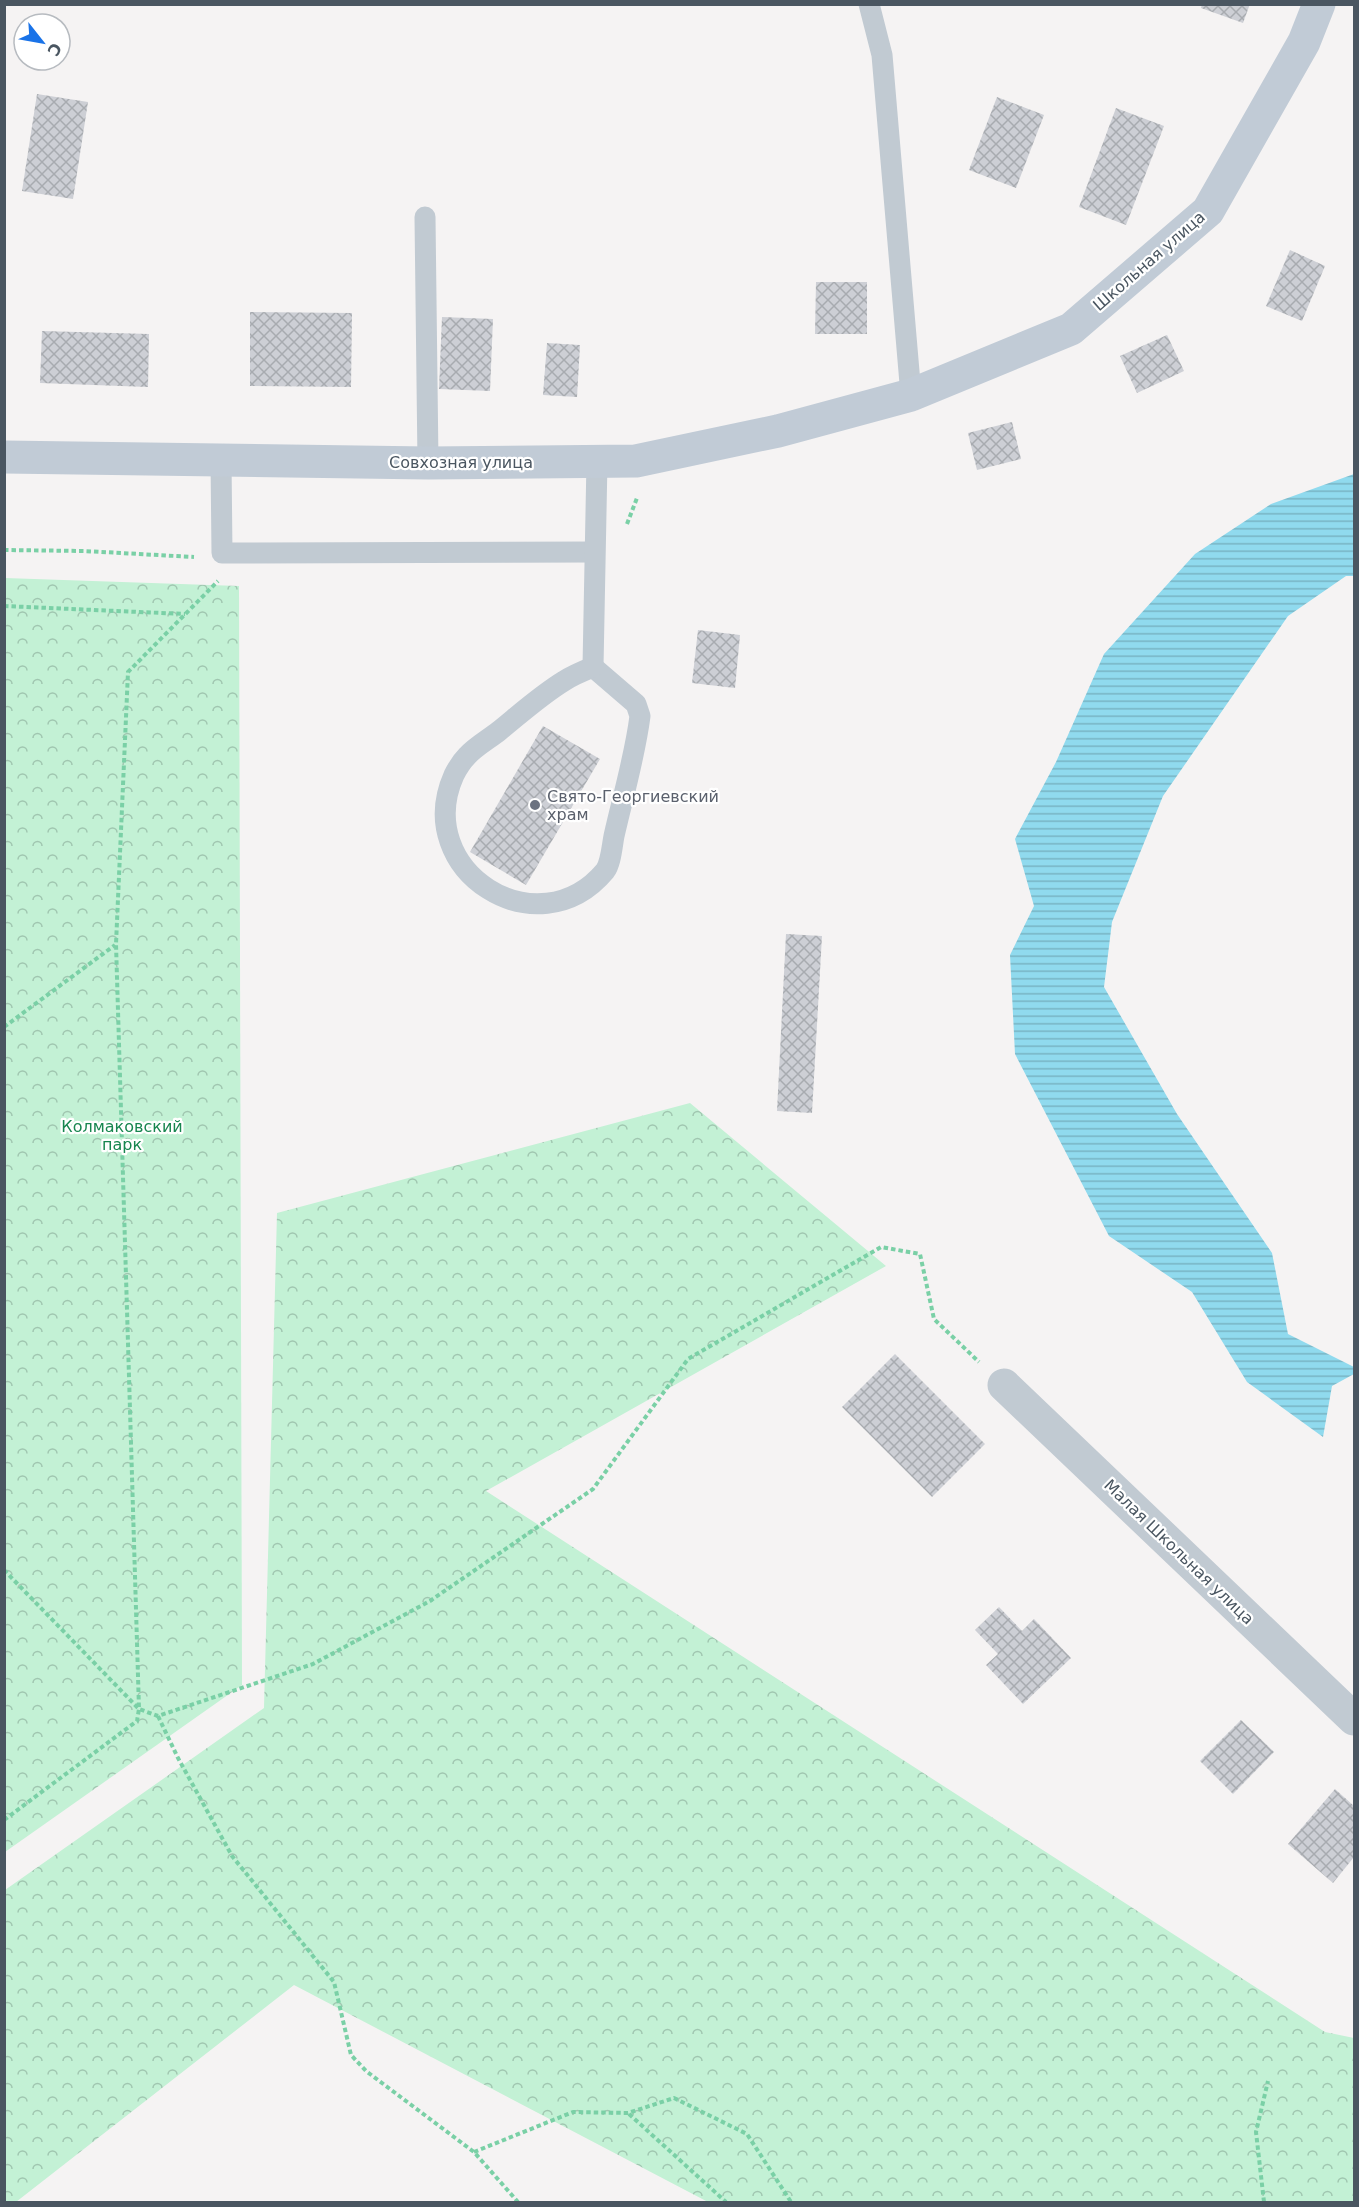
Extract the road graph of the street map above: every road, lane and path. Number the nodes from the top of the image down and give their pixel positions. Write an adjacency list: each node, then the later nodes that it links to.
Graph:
1 (869, 4): 4 (lane)
2 (1319, 4): 4 (street, Школьная улица)
3 (425, 218): 8 (lane)
4 (911, 395): 7 (street, Совхозная улица)
5 (4, 457): 6 (street, Совхозная улица)
6 (221, 460): 8 (street, Совхозная улица); 11 (lane)
7 (597, 461): 8 (street, Совхозная улица); 10 (lane)
8 (428, 463)
9 (4, 550): 11 (path)
10 (594, 552): 11 (lane); 14 (lane)
11 (222, 554): 13 (path)
12 (4, 606): 13 (path)
13 (186, 614): 15 (path)
14 (593, 667): 14 (lane)
15 (116, 944): 16 (path); 19 (path)
16 (4, 1027)
17 (1004, 1385): 20 (path); 21 (street, Малая Школьная улица)
18 (4, 1570): 19 (path)
19 (139, 1709): 20 (path); 22 (path)
20 (158, 1716): 25 (path)
21 (1354, 1719)
22 (4, 1820)
23 (1268, 2081): 29 (path)
24 (628, 2113): 25 (path); 27 (path); 28 (path)
25 (474, 2152): 26 (path)
26 (518, 2202)
27 (726, 2202)
28 (791, 2202)
29 (1264, 2202)

